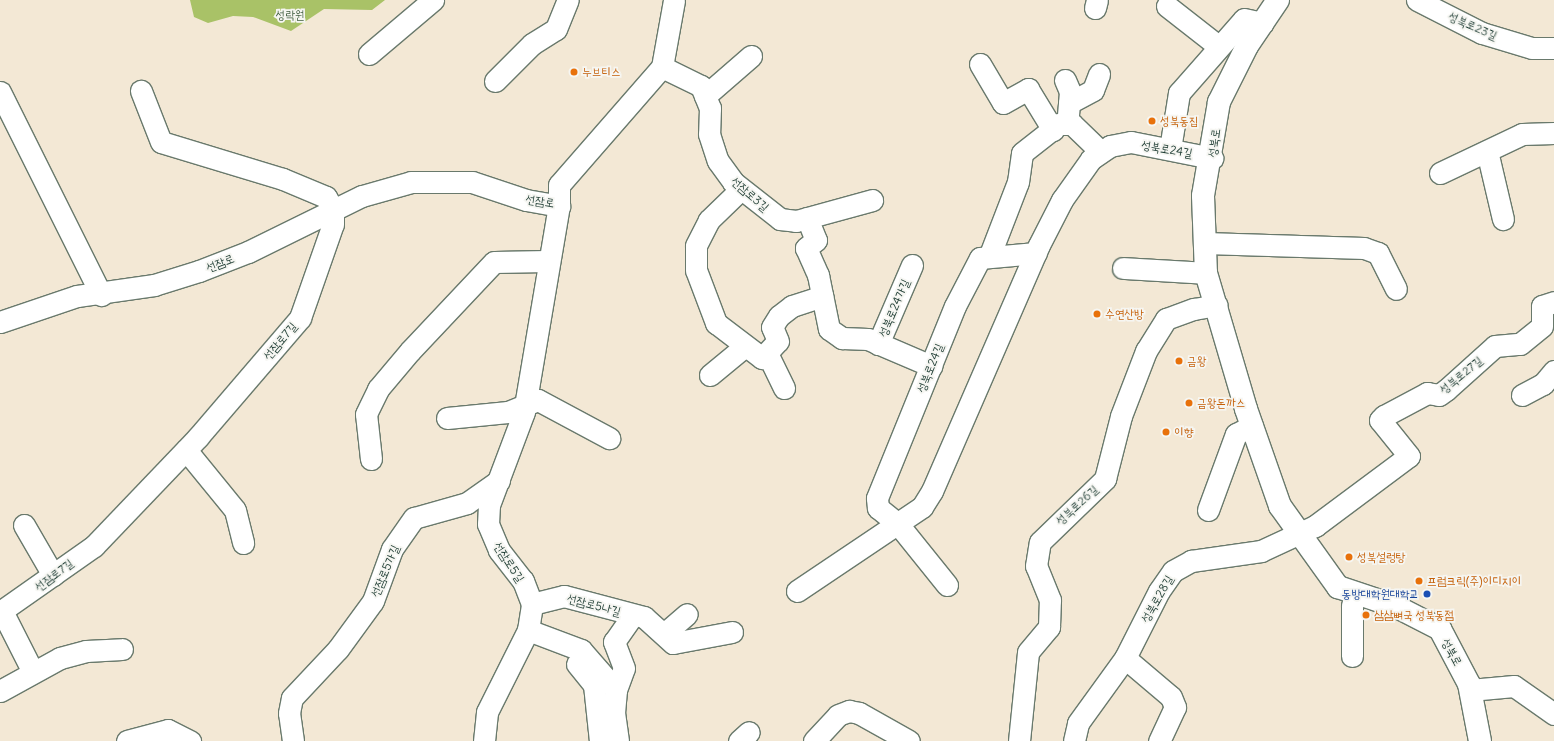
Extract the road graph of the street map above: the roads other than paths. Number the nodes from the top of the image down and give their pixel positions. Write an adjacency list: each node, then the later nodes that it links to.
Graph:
1 (433, 0): 10 (street)
2 (568, 0): 15 (street)
3 (674, 0): 13 (street)
4 (1278, 0): 7 (main road, 성북로)
5 (1417, 0): 9 (street, 성북로23길)
6 (1167, 6): 8 (street)
7 (1263, 23): 8 (street); 26 (main road, 성북로)
8 (1218, 46): 23 (street)
9 (1554, 48)
10 (369, 54)
11 (751, 56): 19 (street)
12 (980, 64): 21 (street)
13 (662, 67): 19 (street, 선잠로3길); 30 (street, 선잠로)
14 (1099, 74): 20 (street)
15 (496, 80)
16 (1065, 80): 20 (street)
17 (141, 91): 31 (street)
18 (0, 92): 42 (street)
19 (705, 96): 28 (street, 선잠로3길)
20 (1069, 103): 21 (street)
21 (1060, 127): 25 (street); 36 (street)
22 (1554, 133): 24 (street)
23 (1170, 149): 25 (street, 성북로24길); 26 (street, 성북로24길)
24 (1487, 151): 27 (street); 33 (street)
25 (1101, 152): 35 (street, 성북로24길)
26 (1212, 158): 34 (main road, 성북로)
27 (1440, 173)
28 (741, 189): 32 (street, 선잠로3길); 48 (street)
29 (872, 200): 32 (street, 선잠로3길)
30 (559, 206): 31 (street, 선잠로); 37 (street, 선잠로5길)
31 (333, 209): 42 (street, 선잠로); 59 (street, 선잠로7길)
32 (807, 218): 43 (street)
33 (1503, 219)
34 (1205, 243): 40 (main road, 성북로); 41 (street)
35 (1036, 253): 36 (street); 63 (street, 성북로24길)
36 (989, 257): 50 (street, 성북로24길)
37 (547, 261): 55 (street, 선잠로5길); 60 (street)
38 (912, 265): 47 (street, 성북로24가길)
39 (1123, 268): 40 (street)
40 (1206, 273): 45 (main road, 성북로)
41 (1396, 289)
42 (101, 295): 46 (street, 선잠로)
43 (822, 296): 47 (street); 49 (street)
44 (1554, 302): 65 (street, 성북로27길)
45 (1217, 305): 57 (main road, 성북로); 95 (street, 성북로26길)
46 (0, 322)
47 (878, 344): 50 (street, 성북로24가길)
48 (744, 348): 49 (street); 52 (street)
49 (767, 353): 53 (street)
50 (931, 366): 63 (street, 성북로24길)
51 (1554, 370): 54 (street)
52 (710, 375)
53 (784, 388)
54 (1522, 395)
55 (526, 403): 56 (street); 58 (street); 61 (street, 선잠로5길)
56 (447, 418)
57 (1252, 426): 62 (street); 65 (main road, 성북로)
58 (609, 438)
59 (186, 450): 66 (street); 67 (street, 선잠로7길)
60 (371, 459)
61 (499, 481): 71 (street, 선잠로5길); 89 (street, 선잠로5가길)
62 (1208, 510)
63 (898, 524): 68 (street, 성북로24길); 69 (street, 성북로24길)
64 (24, 525): 67 (street)
65 (1300, 534): 70 (main road, 성북로); 81 (street, 성북로28길)
66 (243, 543)
67 (53, 575): 72 (street, 선잠로7길)
68 (947, 585)
69 (797, 591)
70 (1355, 593): 80 (street); 84 (main road, 성북로)
71 (532, 604): 74 (street, 선잠로5나길); 75 (street)
72 (1, 612): 82 (street, 선잠로7길)
73 (687, 614): 77 (street)
74 (633, 615): 77 (street, 선잠로5나길); 83 (street, 선잠로5나길)
75 (528, 630): 78 (street); 90 (street)
76 (732, 632): 77 (street, 선잠로5나길)
77 (664, 634)
78 (568, 644): 83 (street); 91 (street)
79 (122, 650): 82 (street)
80 (1352, 656)
81 (1125, 658): 96 (street, 성북로28길); 97 (street)
82 (34, 672): 85 (street)
83 (616, 690): 92 (street)
84 (1470, 690): 86 (street); 98 (main road, 성북로)
85 (0, 691)
86 (1554, 714)
87 (127, 741): 88 (street)
88 (190, 741)
89 (293, 741)
90 (484, 741)
91 (600, 741)
92 (618, 741)
93 (814, 741): 94 (street)
94 (908, 741)
95 (1019, 741)
96 (1074, 741)
97 (1159, 741)
98 (1480, 741)

